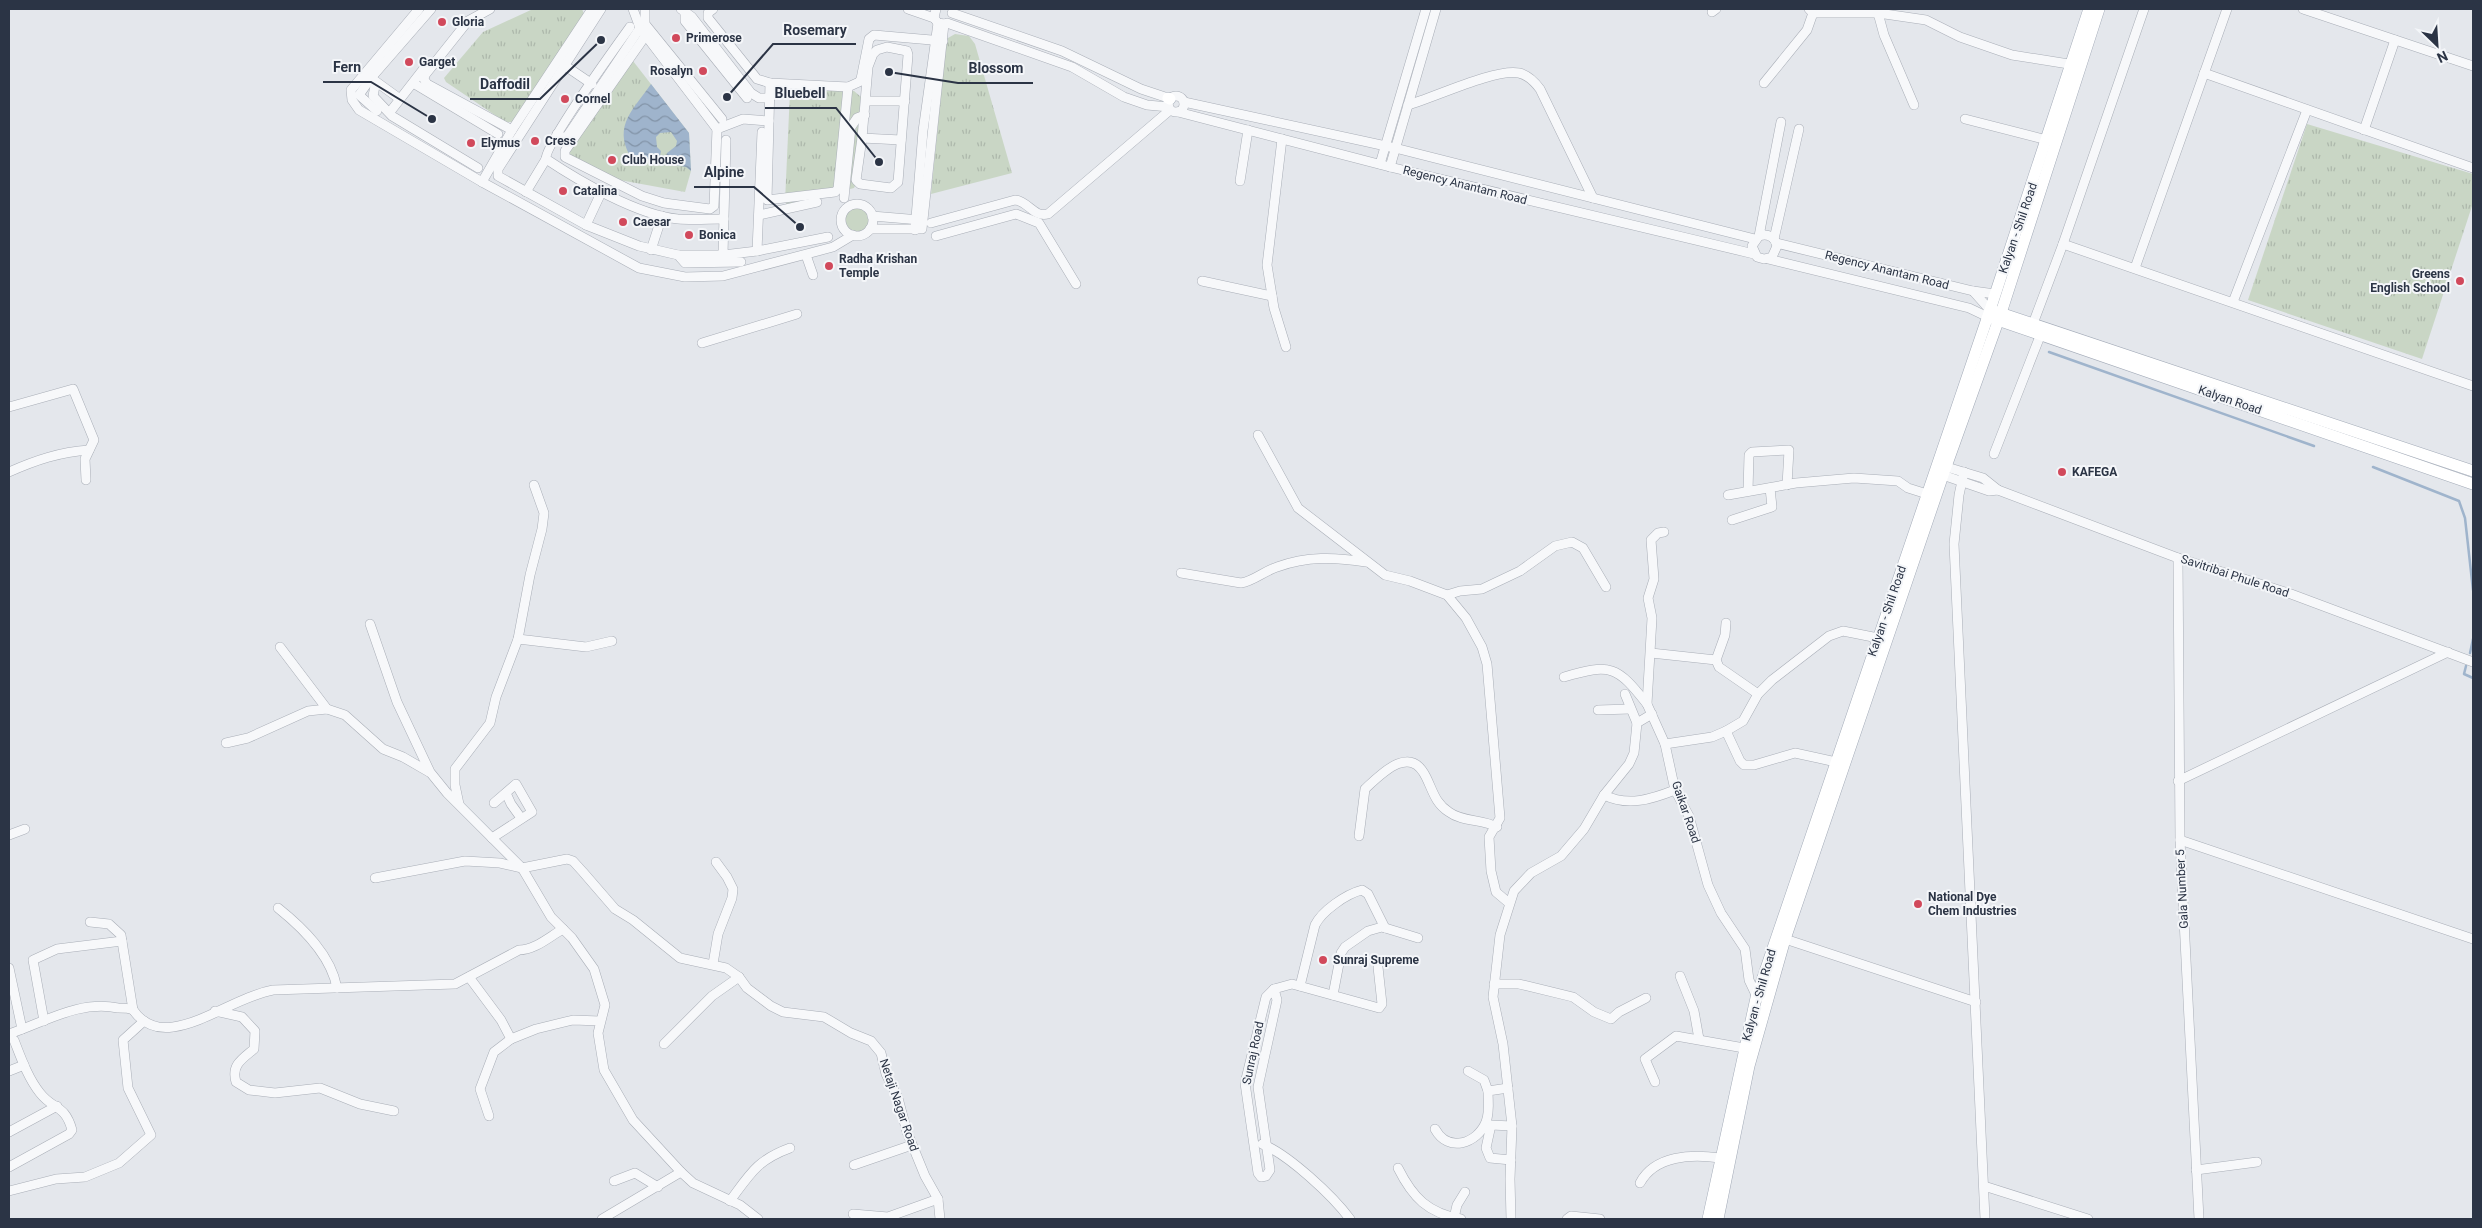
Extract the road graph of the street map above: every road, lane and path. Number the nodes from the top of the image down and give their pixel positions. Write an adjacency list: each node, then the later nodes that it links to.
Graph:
1 (419, 9): 49 (street)
2 (430, 9): 33 (street)
3 (474, 9): 34 (street)
4 (490, 9): 58 (street)
5 (592, 9): 58 (street)
6 (601, 9): 29 (street)
7 (626, 9): 8 (street)
8 (633, 9): 26 (street)
9 (644, 9): 52 (street)
10 (714, 9): 35 (street)
11 (908, 9): 24 (street)
12 (936, 9): 24 (street)
13 (1426, 9): 69 (street)
14 (1436, 9): 46 (street)
15 (2089, 9): 30 (main road, Kalyan - Shil Road)
16 (2099, 9): 30 (main road, Kalyan - Shil Road)
17 (2144, 9): 100 (street)
18 (2227, 9): 32 (street)
19 (2303, 9): 28 (street)
20 (684, 10): 39 (street); 40 (street)
21 (951, 11): 24 (street); 45 (street)
22 (1811, 11): 23 (street); 36 (street)
23 (1878, 13): 30 (street); 47 (street)
24 (941, 22): 27 (street); 45 (street)
25 (630, 27): 37 (street)
26 (643, 32): 56 (street); 56 (street); 63 (street)
27 (939, 40): 38 (street); 91 (street)
28 (2395, 40): 31 (street); 60 (street)
29 (564, 65): 37 (street); 78 (street)
30 (2076, 65): 68 (main road, Kalyan - Shil Road); 121 (main road, Kalyan - Shil Road)
31 (2473, 66)
32 (2204, 73): 48 (street); 109 (street)
33 (371, 78): 41 (street); 49 (street); 50 (street)
34 (413, 83): 41 (street); 62 (street)
35 (770, 83): 38 (street); 40 (street)
36 (1764, 83)
37 (592, 84): 63 (street)
38 (848, 87): 80 (street)
39 (747, 98)
40 (770, 98): 54 (street)
41 (400, 99): 50 (street)
42 (866, 101): 43 (street); 43 (street); 51 (street)
43 (905, 101): 67 (street)
44 (1184, 102): 45 (street); 45 (street, Regency Anantam Road); 69 (street, Regency Anantam Road)
45 (1171, 105): 59 (street, Regency Anantam Road); 89 (street)
46 (1408, 105): 70 (street); 81 (street)
47 (1914, 105)
48 (2307, 110): 60 (street); 118 (street)
49 (376, 112): 77 (street)
50 (390, 112): 74 (street)
51 (865, 115): 64 (street); 80 (street)
52 (722, 119)
53 (1965, 119): 68 (street)
54 (769, 120): 56 (street); 80 (street)
55 (1782, 122): 98 (street)
56 (717, 129)
57 (1799, 129): 99 (street)
58 (512, 130): 77 (street)
59 (1248, 130): 65 (street, Regency Anantam Road); 76 (street)
60 (2364, 130): 75 (street)
61 (762, 132): 84 (street)
62 (498, 134)
63 (557, 134): 71 (street)
64 (862, 138): 67 (street); 67 (street)
65 (1282, 139): 72 (street, Regency Anantam Road); 117 (street)
66 (726, 140): 88 (street)
67 (901, 140)
68 (2047, 140): 116 (main road, Kalyan - Shil Road)
69 (1385, 146): 70 (street, Regency Anantam Road); 72 (street)
70 (1395, 148): 73 (street); 81 (street, Regency Anantam Road)
71 (546, 159): 78 (street); 79 (street)
72 (1380, 164): 73 (street, Regency Anantam Road)
73 (1390, 167): 90 (street, Regency Anantam Road)
74 (478, 168)
75 (2473, 168)
76 (1240, 181)
77 (482, 182): 108 (street)
78 (526, 192): 92 (street)
79 (601, 193): 85 (street); 92 (street)
80 (844, 198): 86 (street); 95 (street)
81 (1594, 198): 83 (street, Regency Anantam Road)
82 (818, 202): 84 (street)
83 (1619, 204): 87 (street, Regency Anantam Road); 90 (street)
84 (759, 215): 102 (street)
85 (662, 216): 88 (street); 101 (street)
86 (872, 216): 91 (street); 93 (street)
87 (1676, 218): 94 (street); 98 (street, Regency Anantam Road)
88 (724, 219): 105 (street)
89 (1042, 219): 91 (street); 96 (street); 113 (street)
90 (1614, 221): 94 (street, Regency Anantam Road)
91 (922, 224): 93 (street)
92 (586, 225): 101 (street)
93 (870, 229): 95 (street)
94 (1670, 235): 103 (street, Regency Anantam Road)
95 (853, 236): 106 (street)
96 (936, 236)
97 (828, 237): 102 (street)
98 (1757, 237): 99 (street); 103 (street)
99 (1775, 241): 107 (street); 110 (street, Regency Anantam Road)
100 (2063, 244): 109 (street); 122 (street)
101 (651, 250): 104 (street)
102 (757, 251): 105 (street)
103 (1754, 254): 107 (street)
104 (678, 255): 105 (street); 108 (street)
105 (723, 255)
106 (806, 255): 108 (street); 111 (street)
107 (1768, 259): 114 (street, Regency Anantam Road)
108 (741, 264)
109 (2135, 268): 118 (street)
110 (1888, 270): 114 (street); 115 (street, Regency Anantam Road)
111 (813, 275)
112 (1202, 281): 117 (street)
113 (1076, 284)
114 (1884, 287): 119 (street, Regency Anantam Road)
115 (1973, 291): 116 (street, Regency Anantam Road); 119 (street); 121 (street)
116 (1995, 294): 121 (main road, Kalyan - Shil Road)
117 (1272, 296): 124 (street)
118 (2233, 302): 125 (street)
119 (1969, 308): 121 (street, Regency Anantam Road)
120 (797, 314): 123 (street)
121 (1994, 315): 122 (main road, Kalyan Road); 130 (main road, Kalyan - Shil Road)
122 (2037, 329): 129 (street); 131 (main road, Kalyan Road); 136 (main road, Kalyan Road)
123 (702, 343)
124 (1286, 347)
125 (2473, 386)
126 (9, 407): 128 (street)
127 (1258, 435): 147 (street)
128 (90, 450): 132 (street); 134 (street)
129 (1994, 454)
130 (1940, 469): 133 (street, Savitribai Phule Road); 135 (street, Savitribai Phule Road); 142 (main road, Kalyan - Shil Road); 169 (main road, Kalyan - Shil Road)
131 (2473, 471)
132 (9, 472)
133 (1964, 472): 135 (street); 140 (street, Savitribai Phule Road)
134 (86, 480)
135 (1963, 483): 140 (street, Savitribai Phule Road); 215 (street)
136 (2473, 484)
137 (534, 485): 154 (street)
138 (1787, 485): 139 (street); 141 (street); 142 (street)
139 (1770, 488): 141 (street); 144 (street)
140 (1998, 490): 146 (street, Savitribai Phule Road)
141 (1748, 492): 143 (street)
142 (1927, 494): 153 (main road, Kalyan - Shil Road)
143 (1728, 495)
144 (1732, 520)
145 (1664, 532): 158 (street)
146 (2178, 558): 157 (street, Savitribai Phule Road); 176 (street, Gala Number 5)
147 (1366, 562): 148 (street); 150 (street)
148 (1181, 572)
149 (1606, 587): 150 (street)
150 (1447, 596): 183 (street)
151 (1726, 623): 159 (street)
152 (370, 624): 175 (street)
153 (1878, 638): 163 (street); 169 (main road, Kalyan - Shil Road)
154 (518, 639): 155 (street); 181 (street)
155 (612, 641)
156 (280, 647): 165 (street)
157 (2448, 652): 160 (street, Savitribai Phule Road); 176 (street)
158 (1651, 653): 159 (street); 164 (street)
159 (1716, 660): 163 (street)
160 (2473, 662)
161 (1564, 677): 164 (street)
162 (1625, 694): 166 (street)
163 (1758, 694): 171 (street)
164 (1648, 704): 168 (street, Gaikar Road)
165 (328, 709): 172 (street); 175 (street)
166 (1630, 709): 167 (street); 170 (street)
167 (1598, 710)
168 (1652, 714): 170 (street); 173 (street, Gaikar Road)
169 (1856, 719): 174 (main road, Kalyan - Shil Road); 198 (main road, Kalyan - Shil Road)
170 (1637, 723): 179 (street)
171 (1726, 731): 173 (street); 174 (street)
172 (226, 743)
173 (1665, 744): 177 (street, Gaikar Road)
174 (1836, 762): 213 (main road, Kalyan - Shil Road)
175 (430, 772): 181 (street)
176 (2178, 781): 188 (street, Gala Number 5)
177 (1675, 790): 179 (street); 213 (street, Gaikar Road)
178 (506, 793): 180 (street); 182 (street); 182 (street)
179 (1604, 795): 192 (street)
180 (494, 803)
181 (459, 804): 187 (street)
182 (521, 818): 187 (street)
183 (1498, 822): 186 (street); 192 (street)
184 (25, 829): 185 (street)
185 (9, 835)
186 (1359, 836)
187 (492, 838): 190 (street)
188 (2180, 840): 199 (street); 254 (street, Gala Number 5)
189 (716, 862): 201 (street)
190 (522, 868): 191 (street); 196 (street); 201 (street, Netaji Nagar Road)
191 (375, 878)
192 (1509, 903): 207 (street)
193 (278, 908): 209 (street)
194 (90, 922): 200 (street)
195 (1385, 928): 197 (street); 208 (street); 211 (street)
196 (563, 929): 205 (street); 220 (street)
197 (1418, 938)
198 (1785, 939): 214 (main road, Kalyan - Shil Road); 215 (street)
199 (2473, 939)
200 (122, 941): 216 (street); 218 (street)
201 (713, 964): 206 (street, Netaji Nagar Road)
202 (1378, 967): 211 (street)
203 (9, 968): 221 (street)
204 (1680, 976): 224 (street)
205 (470, 977): 209 (street); 223 (street)
206 (739, 977): 225 (street); 245 (street, Netaji Nagar Road)
207 (1494, 984): 212 (street); 233 (street)
208 (1300, 986): 210 (street); 211 (street)
209 (337, 988): 217 (street)
210 (1274, 989): 230 (street, Sunraj Road); 231 (street)
211 (1333, 996)
212 (1646, 998)
213 (1756, 998): 214 (street); 226 (main road, Kalyan - Shil Road)
214 (1767, 1002): 274 (main road, Kalyan - Shil Road)
215 (1976, 1002): 258 (street)
216 (133, 1010): 218 (street); 219 (street)
217 (215, 1011): 219 (street); 238 (street)
218 (44, 1021): 221 (street)
219 (144, 1021): 260 (street)
220 (600, 1021): 223 (street); 255 (street)
221 (22, 1029): 222 (street)
222 (12, 1037): 227 (street)
223 (511, 1039): 239 (street)
224 (1699, 1039): 226 (street); 232 (street)
225 (664, 1044)
226 (1744, 1048): 248 (main road, Kalyan - Shil Road)
227 (24, 1064): 228 (street); 237 (street)
228 (9, 1071)
229 (1468, 1071): 234 (street)
230 (1247, 1072): 231 (street); 236 (street, Sunraj Road)
231 (1260, 1075): 235 (street)
232 (1655, 1082)
233 (1508, 1088): 234 (street); 241 (street)
234 (1488, 1091): 242 (street)
235 (1258, 1092): 236 (street); 246 (street)
236 (1246, 1094): 244 (street, Sunraj Road)
237 (57, 1106): 243 (street); 252 (street)
238 (394, 1111)
239 (488, 1116)
240 (9, 1120): 243 (street)
241 (1512, 1126): 249 (street); 249 (street)
242 (1435, 1129)
243 (12, 1131)
244 (1253, 1140): 246 (street); 246 (street, Sunraj Road)
245 (912, 1145): 251 (street); 262 (street, Netaji Nagar Road)
246 (1266, 1145): 268 (street)
247 (790, 1148): 263 (street)
248 (1720, 1158): 257 (street); 273 (main road, Kalyan - Shil Road)
249 (1511, 1160): 270 (street)
250 (2257, 1162): 254 (street)
251 (854, 1165)
252 (9, 1167)
253 (1398, 1168): 269 (street)
254 (2196, 1170): 277 (street, Gala Number 5)
255 (681, 1172): 259 (street); 263 (street)
256 (614, 1182): 259 (street)
257 (1640, 1183)
258 (1984, 1186): 275 (street); 276 (street)
259 (658, 1187): 265 (street)
260 (9, 1191)
261 (1465, 1192): 269 (street)
262 (938, 1199): 264 (street); 267 (street, Netaji Nagar Road)
263 (730, 1201): 266 (street)
264 (852, 1214)
265 (602, 1219)
266 (758, 1219)
267 (940, 1219)
268 (1350, 1219)
269 (1457, 1219)
270 (1511, 1219)
271 (1567, 1219): 272 (street)
272 (1600, 1219)
273 (1708, 1219)
274 (1718, 1219)
275 (1985, 1219)
276 (2088, 1219)
277 (2199, 1219)

